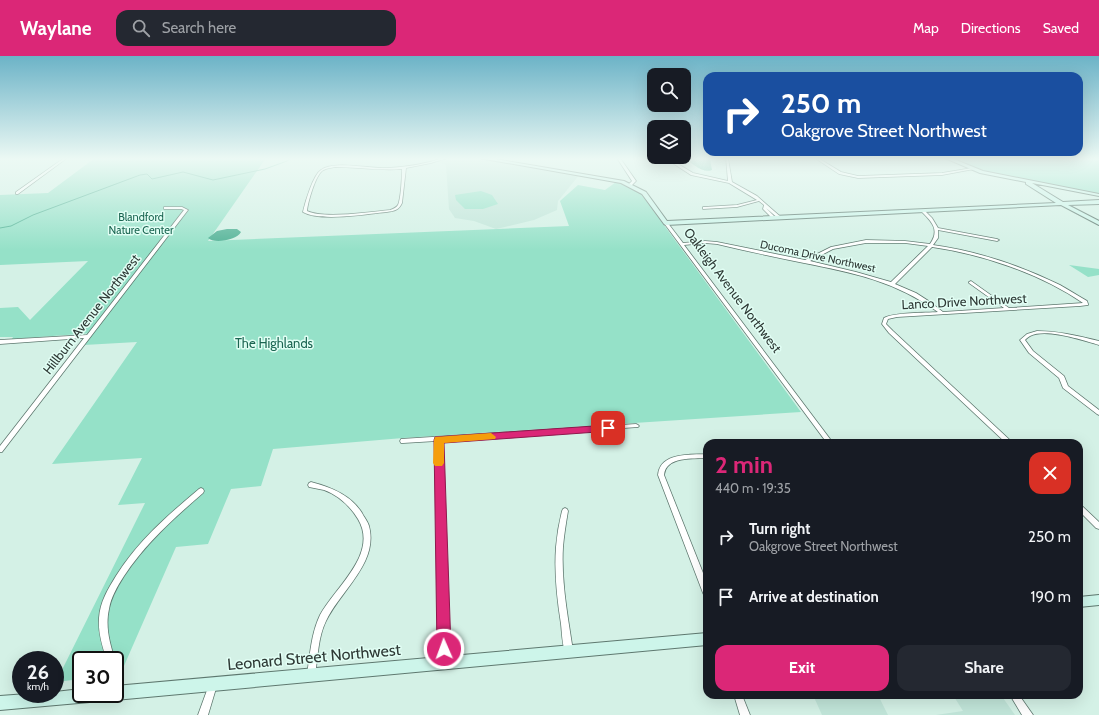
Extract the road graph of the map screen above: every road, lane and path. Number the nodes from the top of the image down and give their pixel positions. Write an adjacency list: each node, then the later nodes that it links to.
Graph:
1 (23, 189): 8 (street)
2 (313, 189): 3 (street)
3 (402, 189)
4 (637, 189): 19 (street, Oakleigh Avenue Northwest)
5 (741, 189): 10 (street)
6 (1038, 189): 12 (street)
7 (1068, 189): 9 (street)
8 (17, 193)
9 (1099, 195)
10 (759, 200): 13 (street); 15 (street)
11 (1099, 202): 12 (street)
12 (1062, 204): 16 (street); 20 (street)
13 (765, 205): 17 (street); 18 (street)
14 (165, 208): 30 (street, Hillburn Avenue Northwest)
15 (704, 208)
16 (923, 211): 18 (street); 21 (street)
17 (774, 218): 18 (street); 19 (street)
18 (780, 218)
19 (666, 223): 23 (street, Oakleigh Avenue Northwest)
20 (1099, 223)
21 (937, 229): 22 (street); 24 (street)
22 (997, 240)
23 (682, 244): 25 (street, Ducoma Drive Northwest); 35 (street, Oakleigh Avenue Northwest)
24 (932, 245): 25 (street); 27 (street); 28 (street, Lanco Drive Northwest)
25 (805, 262): 27 (street, Ducoma Drive Northwest)
26 (971, 282): 28 (street)
27 (893, 283): 29 (street, Ducoma Drive Northwest)
28 (1009, 309): 29 (street, Lanco Drive Northwest)
29 (942, 313): 36 (street, Lanco Drive Northwest)
30 (88, 336): 31 (street); 39 (street, Hillburn Avenue Northwest)
31 (0, 342)
32 (1099, 343): 33 (street)
33 (1099, 413)
34 (636, 426): 37 (street)
35 (827, 439)
36 (1006, 439)
37 (439, 440): 38 (street); 52 (street)
38 (403, 441)
39 (0, 450)
40 (703, 456): 46 (street)
41 (311, 485): 53 (street)
42 (201, 491): 50 (street)
43 (564, 511): 51 (street)
44 (1083, 511): 45 (street)
45 (1099, 526)
46 (703, 583)
47 (1099, 600): 48 (street)
48 (1083, 602)
49 (703, 639): 51 (street, Leonard Street Northwest)
50 (108, 651)
51 (569, 651): 52 (street, Leonard Street Northwest)
52 (445, 662): 53 (street, Leonard Street Northwest)
53 (311, 675): 54 (street, Leonard Street Northwest)
54 (213, 684): 55 (street, Leonard Street Northwest); 60 (street)
55 (124, 692)
56 (72, 697): 59 (street)
57 (739, 699): 61 (street)
58 (1017, 699): 62 (street)
59 (0, 703)
60 (204, 715)
61 (745, 715)
62 (1028, 715)

